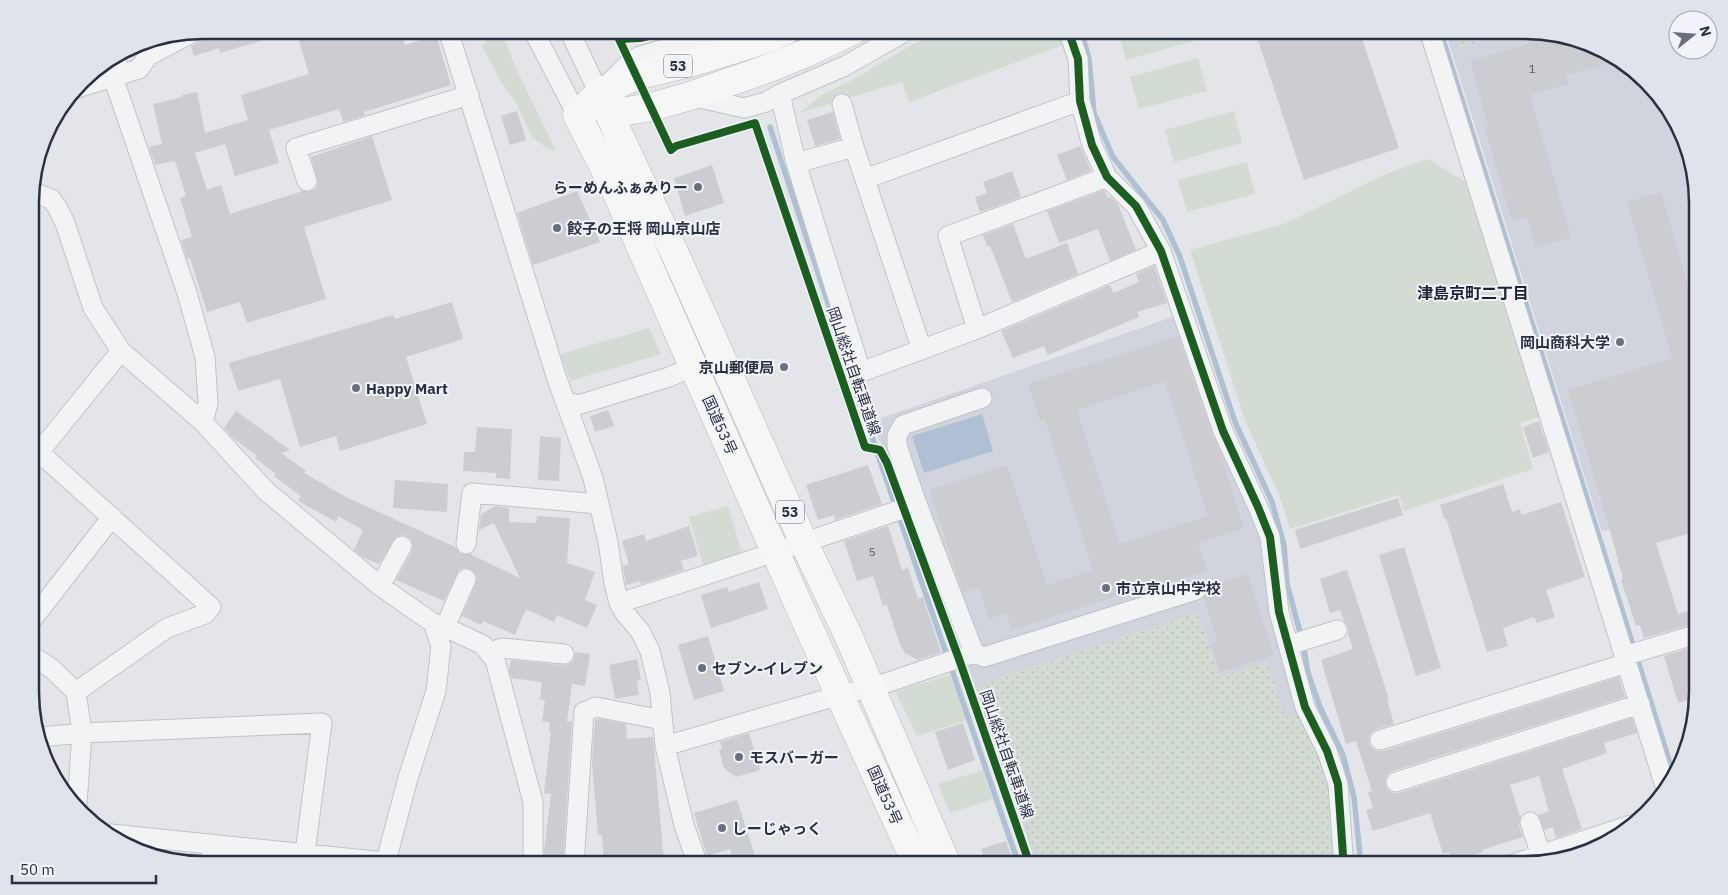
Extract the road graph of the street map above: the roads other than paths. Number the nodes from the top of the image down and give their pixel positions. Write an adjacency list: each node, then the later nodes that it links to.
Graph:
1 (451, 39): 15 (street)
2 (538, 39): 21 (street)
3 (573, 39): 18 (street)
4 (698, 39): 18 (street)
5 (767, 39): 18 (highway, 53)
6 (835, 39): 16 (highway, 53)
7 (892, 39): 14 (street)
8 (1071, 39): 17 (street)
9 (1432, 39): 57 (street)
10 (176, 41): 12 (street)
11 (116, 63): 12 (street)
12 (117, 76): 13 (street); 36 (street)
13 (89, 84)
14 (780, 94): 16 (street); 24 (street)
15 (469, 95): 27 (street); 35 (street)
16 (690, 96): 20 (highway, 53)
17 (1080, 101): 25 (street); 26 (street)
18 (604, 104): 20 (highway, 53); 21 (highway, 53); 23 (highway, 53)
19 (842, 104): 22 (street)
20 (651, 107): 23 (highway)
21 (577, 115): 33 (highway, 国道53号 / 53)
22 (854, 147): 24 (street); 26 (street)
23 (631, 160): 42 (highway, 国道53号 / 53)
24 (796, 163): 31 (street)
25 (1107, 177): 29 (street); 30 (street)
26 (865, 179): 31 (street)
27 (307, 181)
28 (39, 194): 32 (street)
29 (1161, 251): 30 (street); 54 (street)
30 (978, 329): 31 (street)
31 (922, 350)
32 (121, 351): 36 (street); 37 (street)
33 (694, 366): 35 (street); 45 (highway, 国道53号 / 53)
34 (982, 398): 40 (street)
35 (566, 401): 39 (street)
36 (203, 422): 47 (street)
37 (39, 447)
38 (39, 457): 41 (street)
39 (599, 504): 43 (street); 49 (street)
40 (903, 509): 42 (street); 58 (street)
41 (112, 517): 50 (street); 61 (street)
42 (803, 541): 45 (street); 60 (highway, 国道53号 / 53)
43 (466, 544)
44 (402, 546): 47 (street)
45 (776, 552): 49 (street); 62 (highway, 国道53号 / 53)
46 (466, 579): 51 (street)
47 (380, 586): 51 (street)
48 (1196, 590): 58 (street)
49 (619, 603): 64 (street)
50 (39, 611)
51 (439, 625): 55 (street); 82 (street)
52 (1338, 630): 54 (street)
53 (1689, 637): 57 (street)
54 (1297, 643): 88 (street)
55 (489, 652): 56 (street); 83 (street)
56 (564, 654)
57 (1631, 656): 63 (street); 67 (street)
58 (959, 659): 60 (street)
59 (39, 660): 61 (street)
60 (871, 687): 62 (street); 87 (highway, 国道53号 / 53)
61 (76, 692): 65 (street)
62 (839, 695): 68 (street); 86 (highway, 国道53号 / 53)
63 (1640, 704): 69 (street); 70 (street)
64 (662, 720): 68 (street); 84 (street)
65 (82, 733): 66 (street); 71 (street); 76 (street)
66 (45, 737)
67 (1380, 740)
68 (665, 746): 85 (street)
69 (1664, 780)
70 (1396, 782)
71 (77, 799)
72 (1530, 822): 77 (street)
73 (1614, 831): 77 (street)
74 (123, 835): 75 (street)
75 (212, 844): 78 (street); 79 (street)
76 (305, 853): 80 (street); 81 (street)
77 (1541, 855)
78 (211, 856)
79 (262, 856)
80 (284, 856)
81 (327, 856)
82 (387, 856)
83 (533, 856)
84 (575, 856)
85 (695, 856)
86 (913, 856)
87 (943, 856)
88 (1344, 856)

